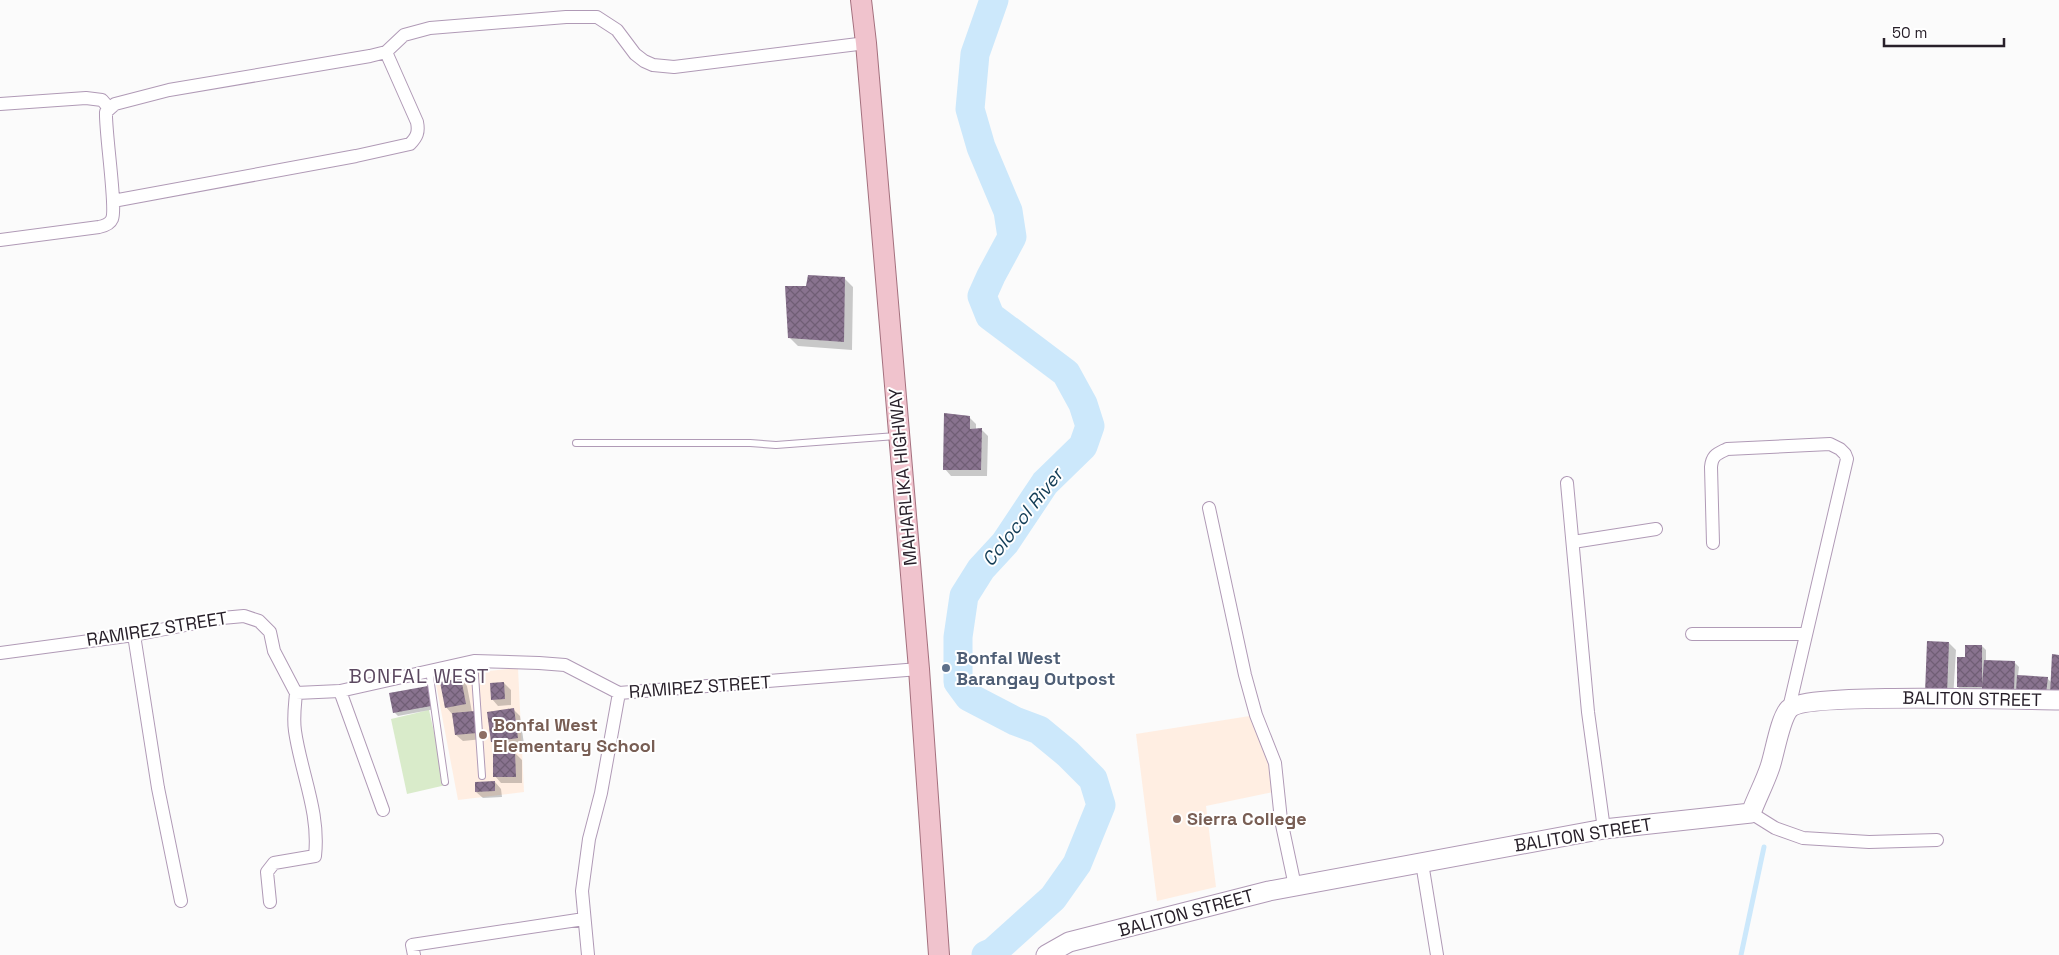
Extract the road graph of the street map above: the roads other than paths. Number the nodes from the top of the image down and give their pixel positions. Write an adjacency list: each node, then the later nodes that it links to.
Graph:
1 (861, 0): 2 (main road, MAHARLIKA HIGHWAY)
2 (866, 43): 3 (street); 8 (main road, MAHARLIKA HIGHWAY)
3 (386, 52): 5 (street); 6 (street)
4 (0, 104): 5 (street)
5 (109, 108): 6 (street)
6 (113, 201): 7 (street)
7 (0, 240)
8 (899, 436): 9 (lane); 20 (main road, MAHARLIKA HIGHWAY)
9 (576, 443)
10 (1567, 483): 13 (street)
11 (1209, 508): 34 (street)
12 (1656, 529): 13 (street)
13 (1573, 542): 31 (street)
14 (1713, 543): 16 (street)
15 (1692, 634): 16 (street)
16 (1806, 634): 26 (street)
17 (134, 635): 18 (street, RAMIREZ STREET); 23 (street, RAMIREZ STREET); 35 (street)
18 (0, 653)
19 (474, 661): 21 (street, RAMIREZ STREET); 24 (street, RAMIREZ STREET); 27 (lane)
20 (919, 669): 24 (street, RAMIREZ STREET); 38 (main road, MAHARLIKA HIGHWAY)
21 (430, 670): 22 (street, RAMIREZ STREET); 28 (lane)
22 (340, 691): 23 (street, RAMIREZ STREET); 29 (street)
23 (296, 692): 36 (street)
24 (619, 693): 37 (street)
25 (2059, 700): 26 (street, BALITON STREET)
26 (1789, 708): 30 (street)
27 (482, 776)
28 (445, 782)
29 (384, 810)
30 (1751, 812): 31 (street, BALITON STREET); 32 (street)
31 (1604, 829): 33 (street, BALITON STREET)
32 (1937, 840)
33 (1422, 863): 34 (street, BALITON STREET); 42 (street)
34 (1295, 886): 41 (street, BALITON STREET)
35 (181, 901)
36 (270, 902)
37 (584, 919): 39 (street); 40 (street)
38 (938, 948)
39 (414, 955)
40 (588, 955)
41 (1046, 955)
42 (1437, 955)

